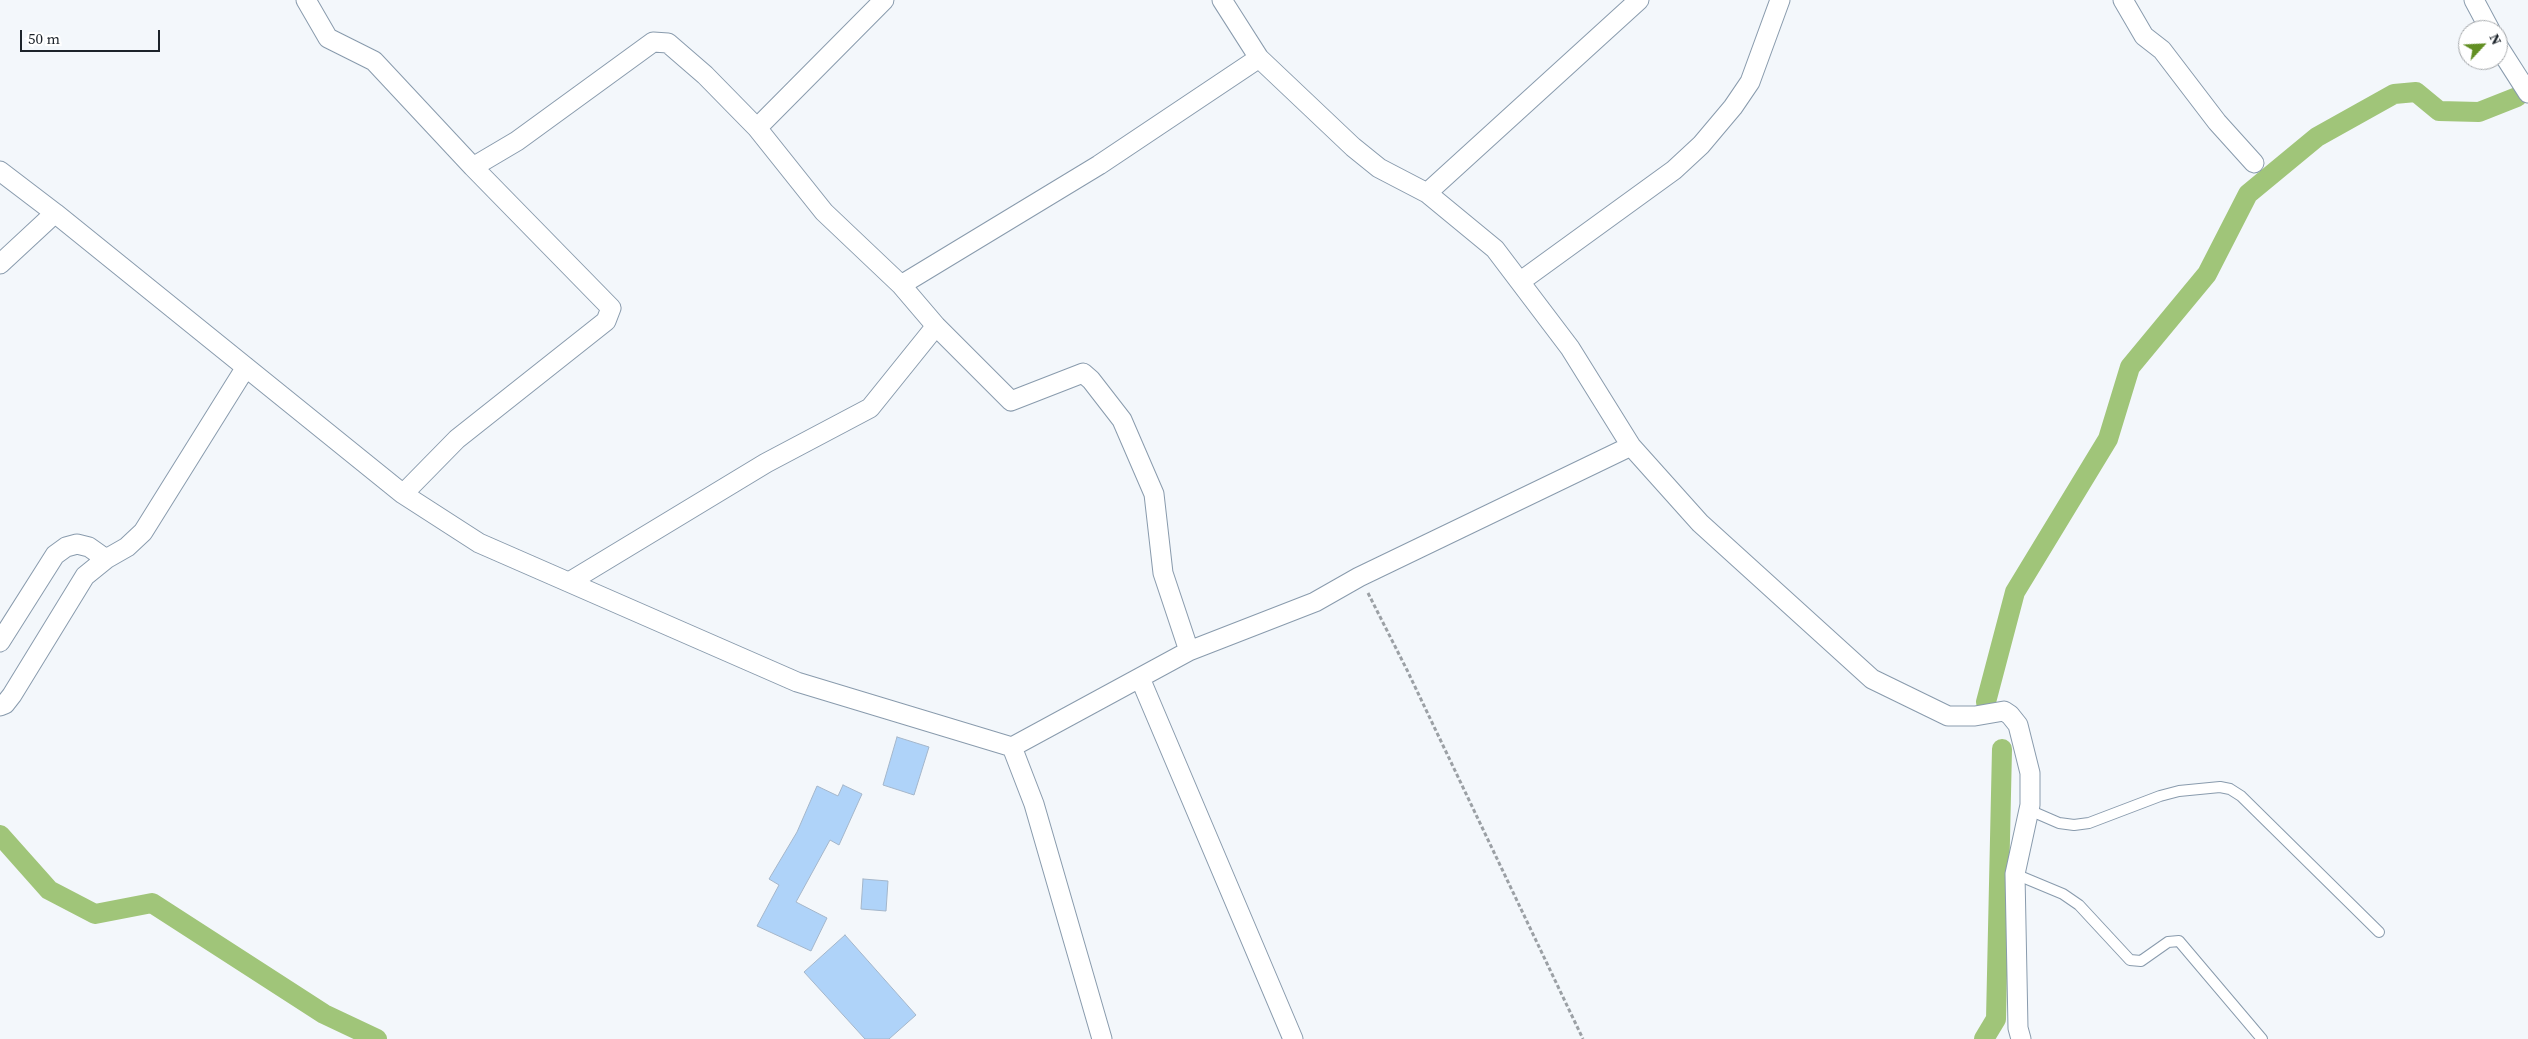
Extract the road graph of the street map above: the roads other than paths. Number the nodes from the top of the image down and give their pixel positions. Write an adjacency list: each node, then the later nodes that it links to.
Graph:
1 (306, 0): 14 (street)
2 (884, 0): 12 (street)
3 (1222, 0): 9 (street)
4 (1639, 0): 16 (street)
5 (1780, 0): 19 (street)
6 (2123, 0): 13 (street)
7 (2474, 0): 8 (street)
8 (2485, 20)
9 (1259, 58): 16 (street); 20 (street)
10 (2508, 62): 11 (street)
11 (2528, 93)
12 (757, 128): 14 (street); 20 (street)
13 (2254, 162)
14 (473, 167): 24 (street)
15 (0, 171): 17 (street)
16 (1427, 193): 19 (street)
17 (56, 213): 18 (street); 22 (street)
18 (0, 264)
19 (1521, 281): 23 (street)
20 (902, 285): 21 (street)
21 (936, 326): 26 (street); 28 (street)
22 (246, 368): 24 (street); 25 (street)
23 (1631, 446): 28 (street); 32 (street)
24 (403, 494): 26 (street)
25 (106, 559): 27 (street); 30 (street)
26 (571, 581): 31 (street)
27 (0, 642)
28 (1189, 652): 29 (street)
29 (1140, 678): 31 (street); 36 (street)
30 (0, 706)
31 (1012, 747): 35 (street)
32 (2029, 810): 33 (street); 34 (lane)
33 (2014, 874): 37 (street); 38 (lane)
34 (2378, 932)
35 (1102, 1039)
36 (1293, 1039)
37 (2021, 1039)
38 (2262, 1039)

